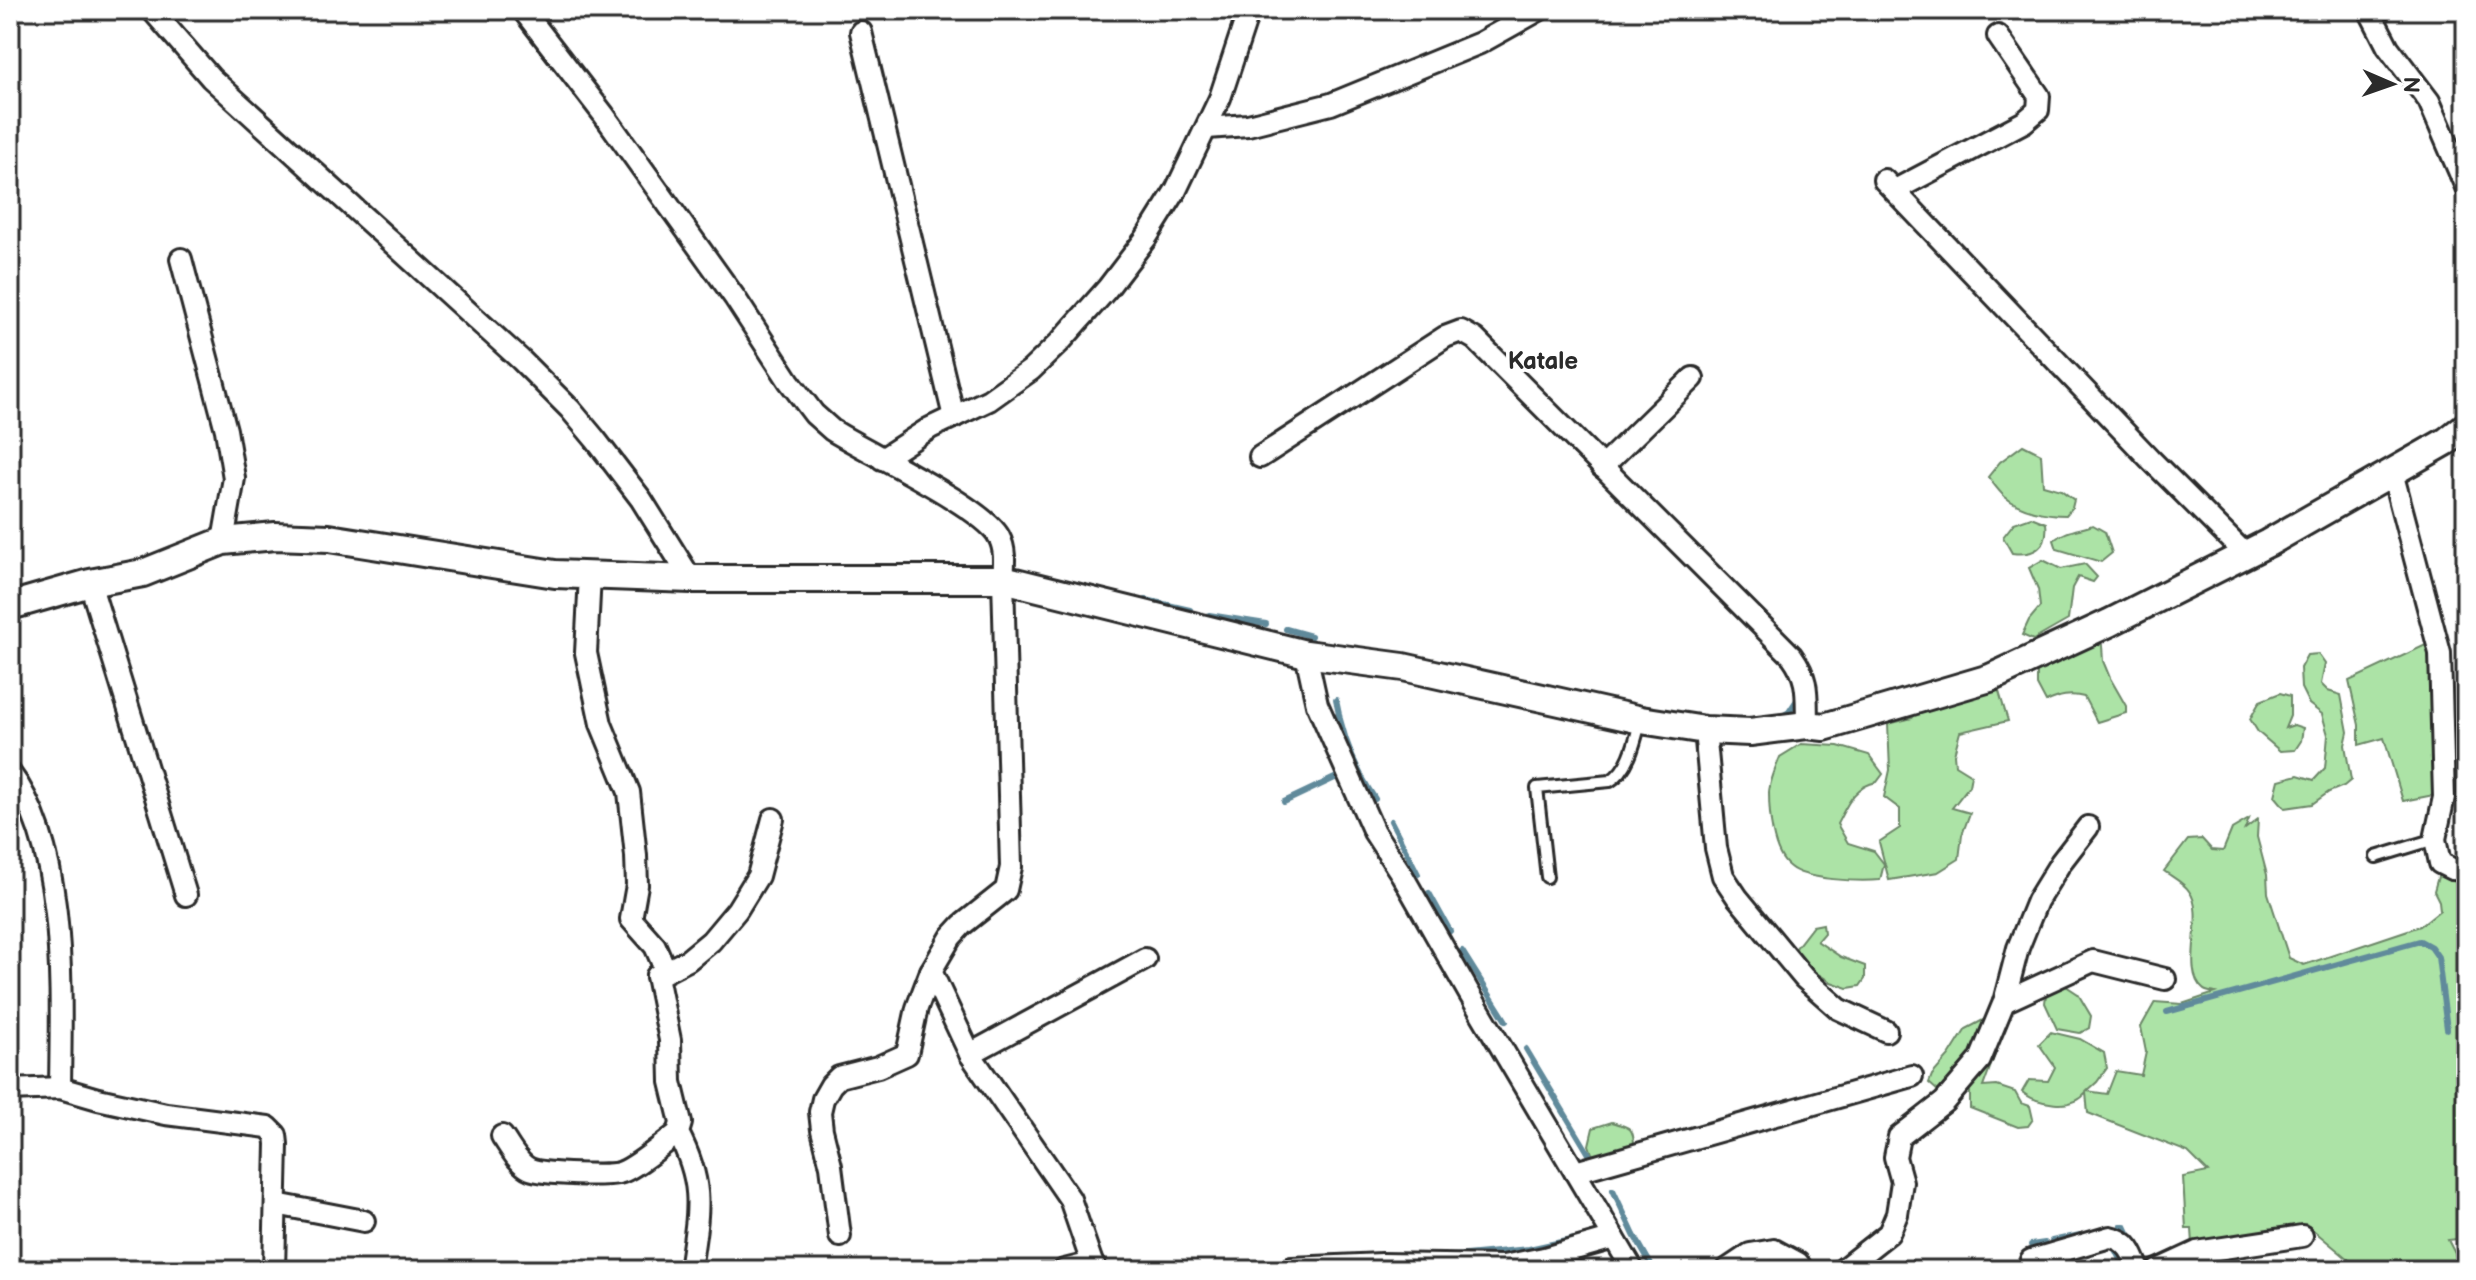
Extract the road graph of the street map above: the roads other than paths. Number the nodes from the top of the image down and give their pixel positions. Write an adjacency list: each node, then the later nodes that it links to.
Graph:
1 (152, 10): 21 (street)
2 (523, 10): 15 (street)
3 (1249, 10): 8 (street)
4 (1539, 10): 8 (street)
5 (2369, 10): 9 (street)
6 (861, 32): 12 (street)
7 (1998, 36): 19 (street)
8 (1207, 128): 12 (street)
9 (2466, 187)
10 (181, 259): 18 (street)
11 (1693, 378): 16 (street)
12 (954, 417): 15 (street)
13 (2466, 426): 17 (street)
14 (1260, 457): 16 (street)
15 (882, 459): 22 (street)
16 (1602, 467): 27 (street)
17 (2392, 472): 19 (street); 32 (street)
18 (223, 541): 20 (street); 23 (street)
19 (2245, 554): 27 (street)
20 (590, 575): 21 (street); 39 (street)
21 (691, 579): 22 (street)
22 (1003, 579): 25 (street); 38 (street)
23 (90, 583): 24 (street); 36 (street)
24 (10, 606)
25 (1306, 654): 26 (street); 49 (street)
26 (1641, 720): 28 (street); 35 (lane)
27 (1807, 725): 28 (street)
28 (1705, 730): 42 (street)
29 (10, 773): 45 (street)
30 (773, 819): 39 (street)
31 (2088, 827): 41 (street)
32 (2435, 839): 33 (lane); 34 (street)
33 (2376, 857)
34 (2466, 870)
35 (1547, 877)
36 (186, 895)
37 (1145, 959): 43 (street)
38 (931, 971): 43 (street); 52 (street)
39 (657, 976): 47 (street)
40 (2165, 979): 41 (street)
41 (2004, 1002): 65 (street)
42 (1886, 1031)
43 (970, 1054): 56 (street)
44 (1912, 1076): 49 (street)
45 (60, 1088): 46 (street); 50 (street)
46 (10, 1090)
47 (678, 1133): 48 (street); 60 (street)
48 (502, 1136)
49 (1575, 1172): 54 (street)
50 (276, 1204): 51 (street); 59 (street)
51 (364, 1221)
52 (840, 1236)
53 (2302, 1236): 67 (street)
54 (1614, 1238): 57 (street); 62 (street)
55 (2025, 1265): 66 (street)
56 (1094, 1266): 61 (street)
57 (1382, 1267): 58 (street)
58 (1292, 1268)
59 (274, 1270)
60 (690, 1270)
61 (1064, 1270)
62 (1633, 1270)
63 (1726, 1270): 64 (street)
64 (1803, 1270)
65 (1842, 1270)
66 (2139, 1270)
67 (2158, 1270)

